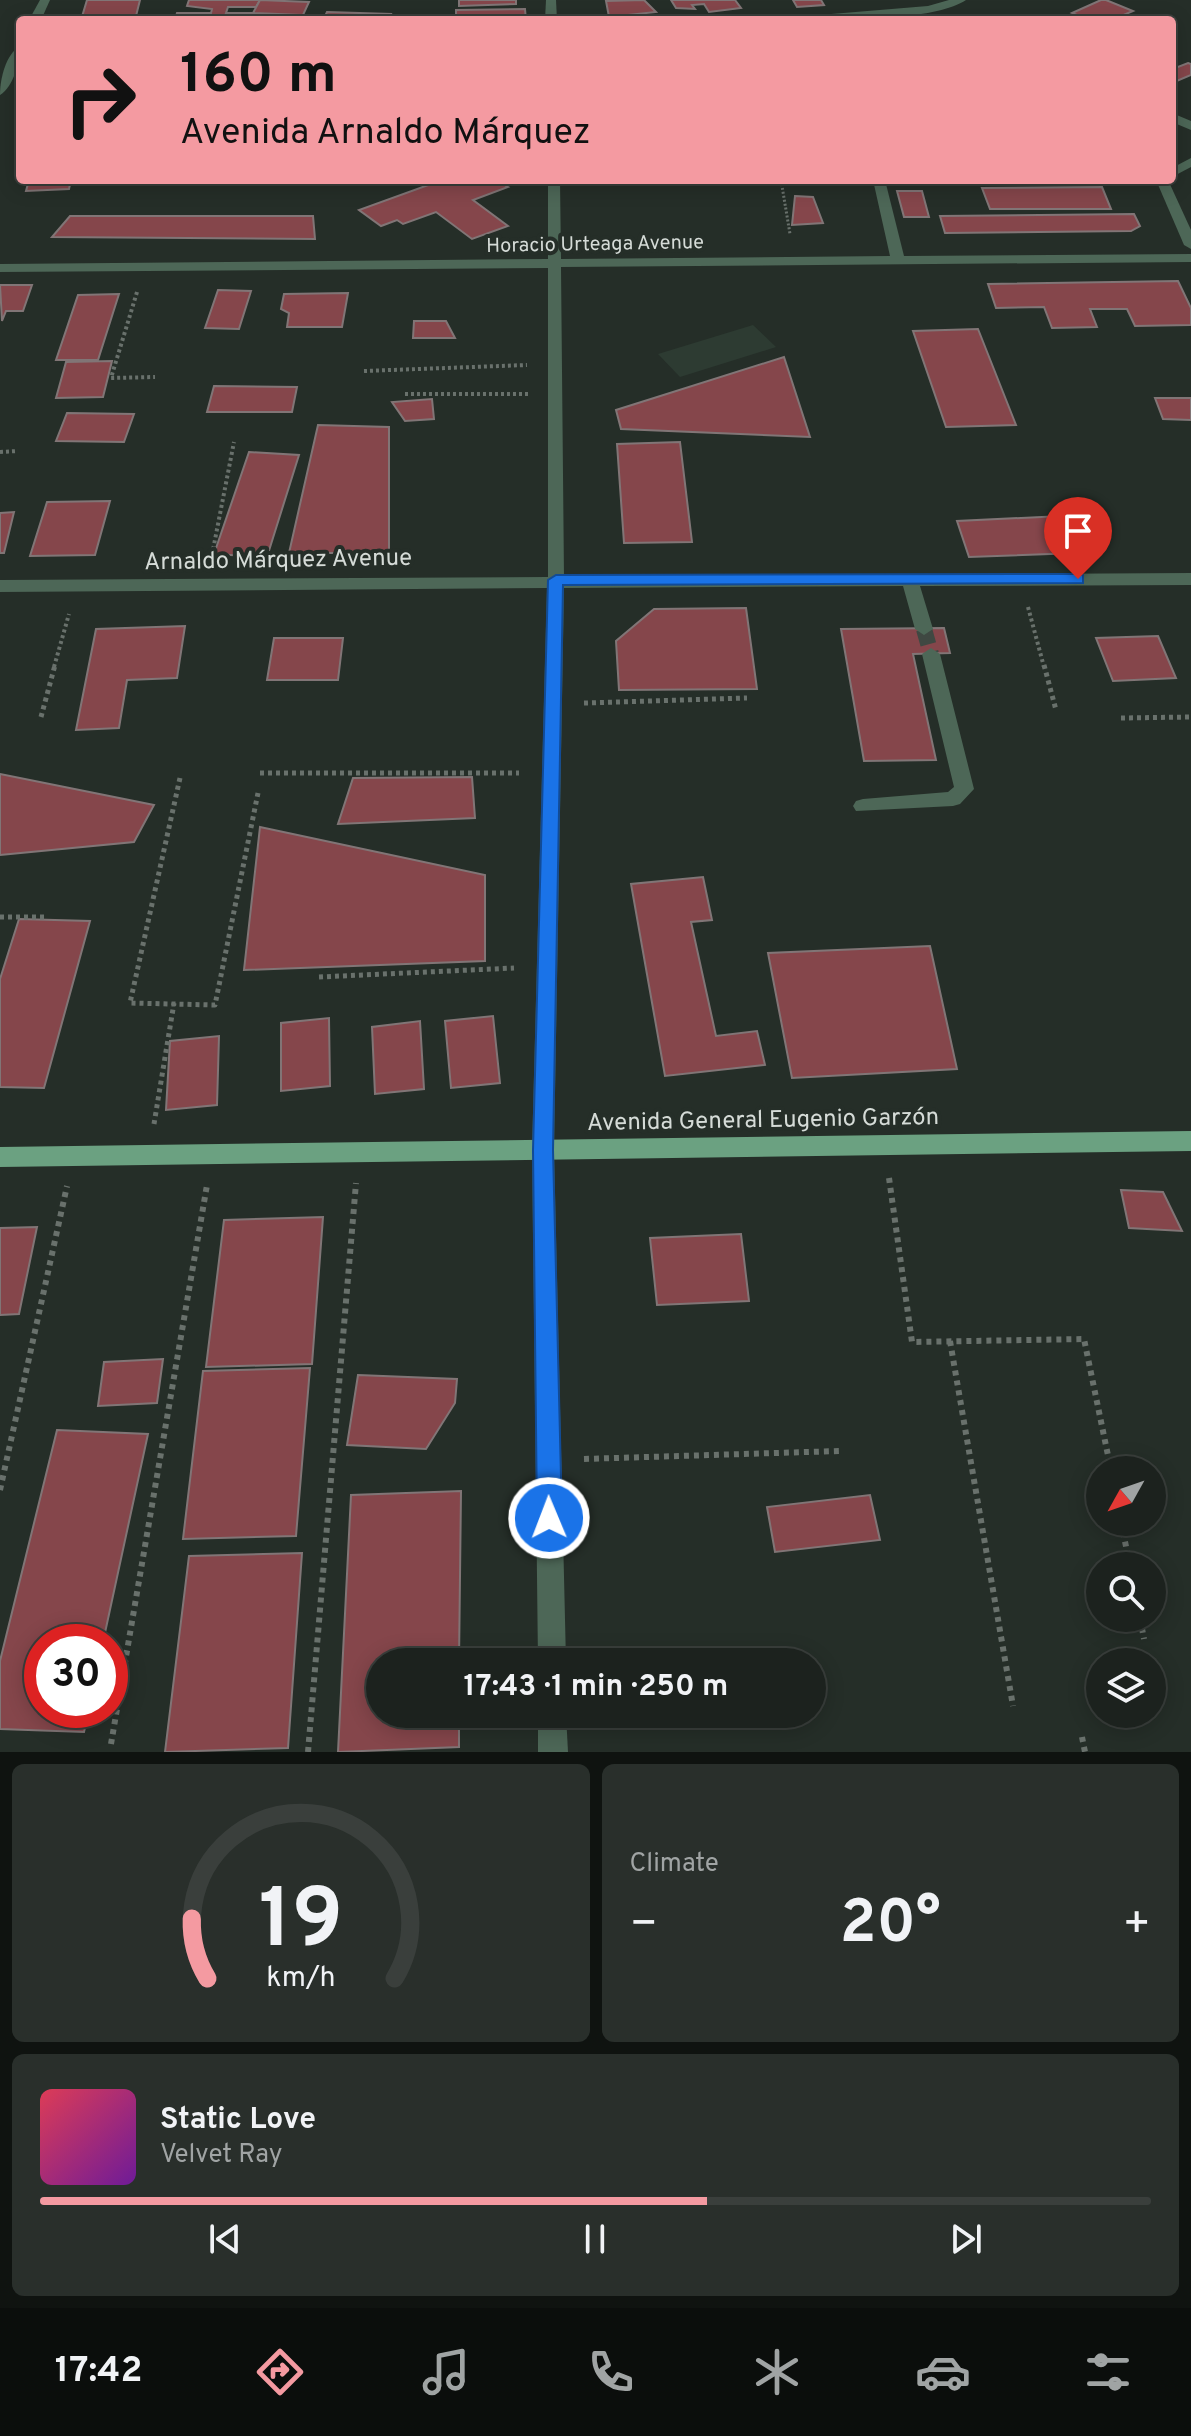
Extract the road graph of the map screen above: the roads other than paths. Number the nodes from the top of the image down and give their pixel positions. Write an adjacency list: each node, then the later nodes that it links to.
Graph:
1 (908, 0): 3 (street)
2 (961, 0): 3 (street)
3 (928, 9): 4 (street); 5 (street)
4 (843, 16)
5 (944, 16)
6 (16, 49): 7 (street)
7 (0, 91)
8 (554, 184): 14 (street)
9 (880, 184): 13 (street)
10 (1164, 184): 11 (street)
11 (1191, 245)
12 (1191, 258): 13 (street, Horacio Urteaga Avenue)
13 (898, 260): 14 (street, Horacio Urteaga Avenue)
14 (555, 263): 15 (street, Horacio Urteaga Avenue); 18 (street)
15 (0, 268)
16 (909, 579): 17 (street, Arnaldo Márquez Avenue); 18 (street, Arnaldo Márquez Avenue); 20 (street)
17 (1191, 579)
18 (556, 580): 19 (street, Arnaldo Márquez Avenue); 24 (street)
19 (0, 586)
20 (924, 629)
21 (931, 654): 22 (street)
22 (863, 806)
23 (1191, 1141): 24 (main road, Avenida General Eugenio Garzón)
24 (543, 1150): 25 (main road, Avenida General Eugenio Garzón); 26 (street)
25 (0, 1157)
26 (552, 1648)
27 (552, 1728): 28 (street)
28 (553, 1752)

